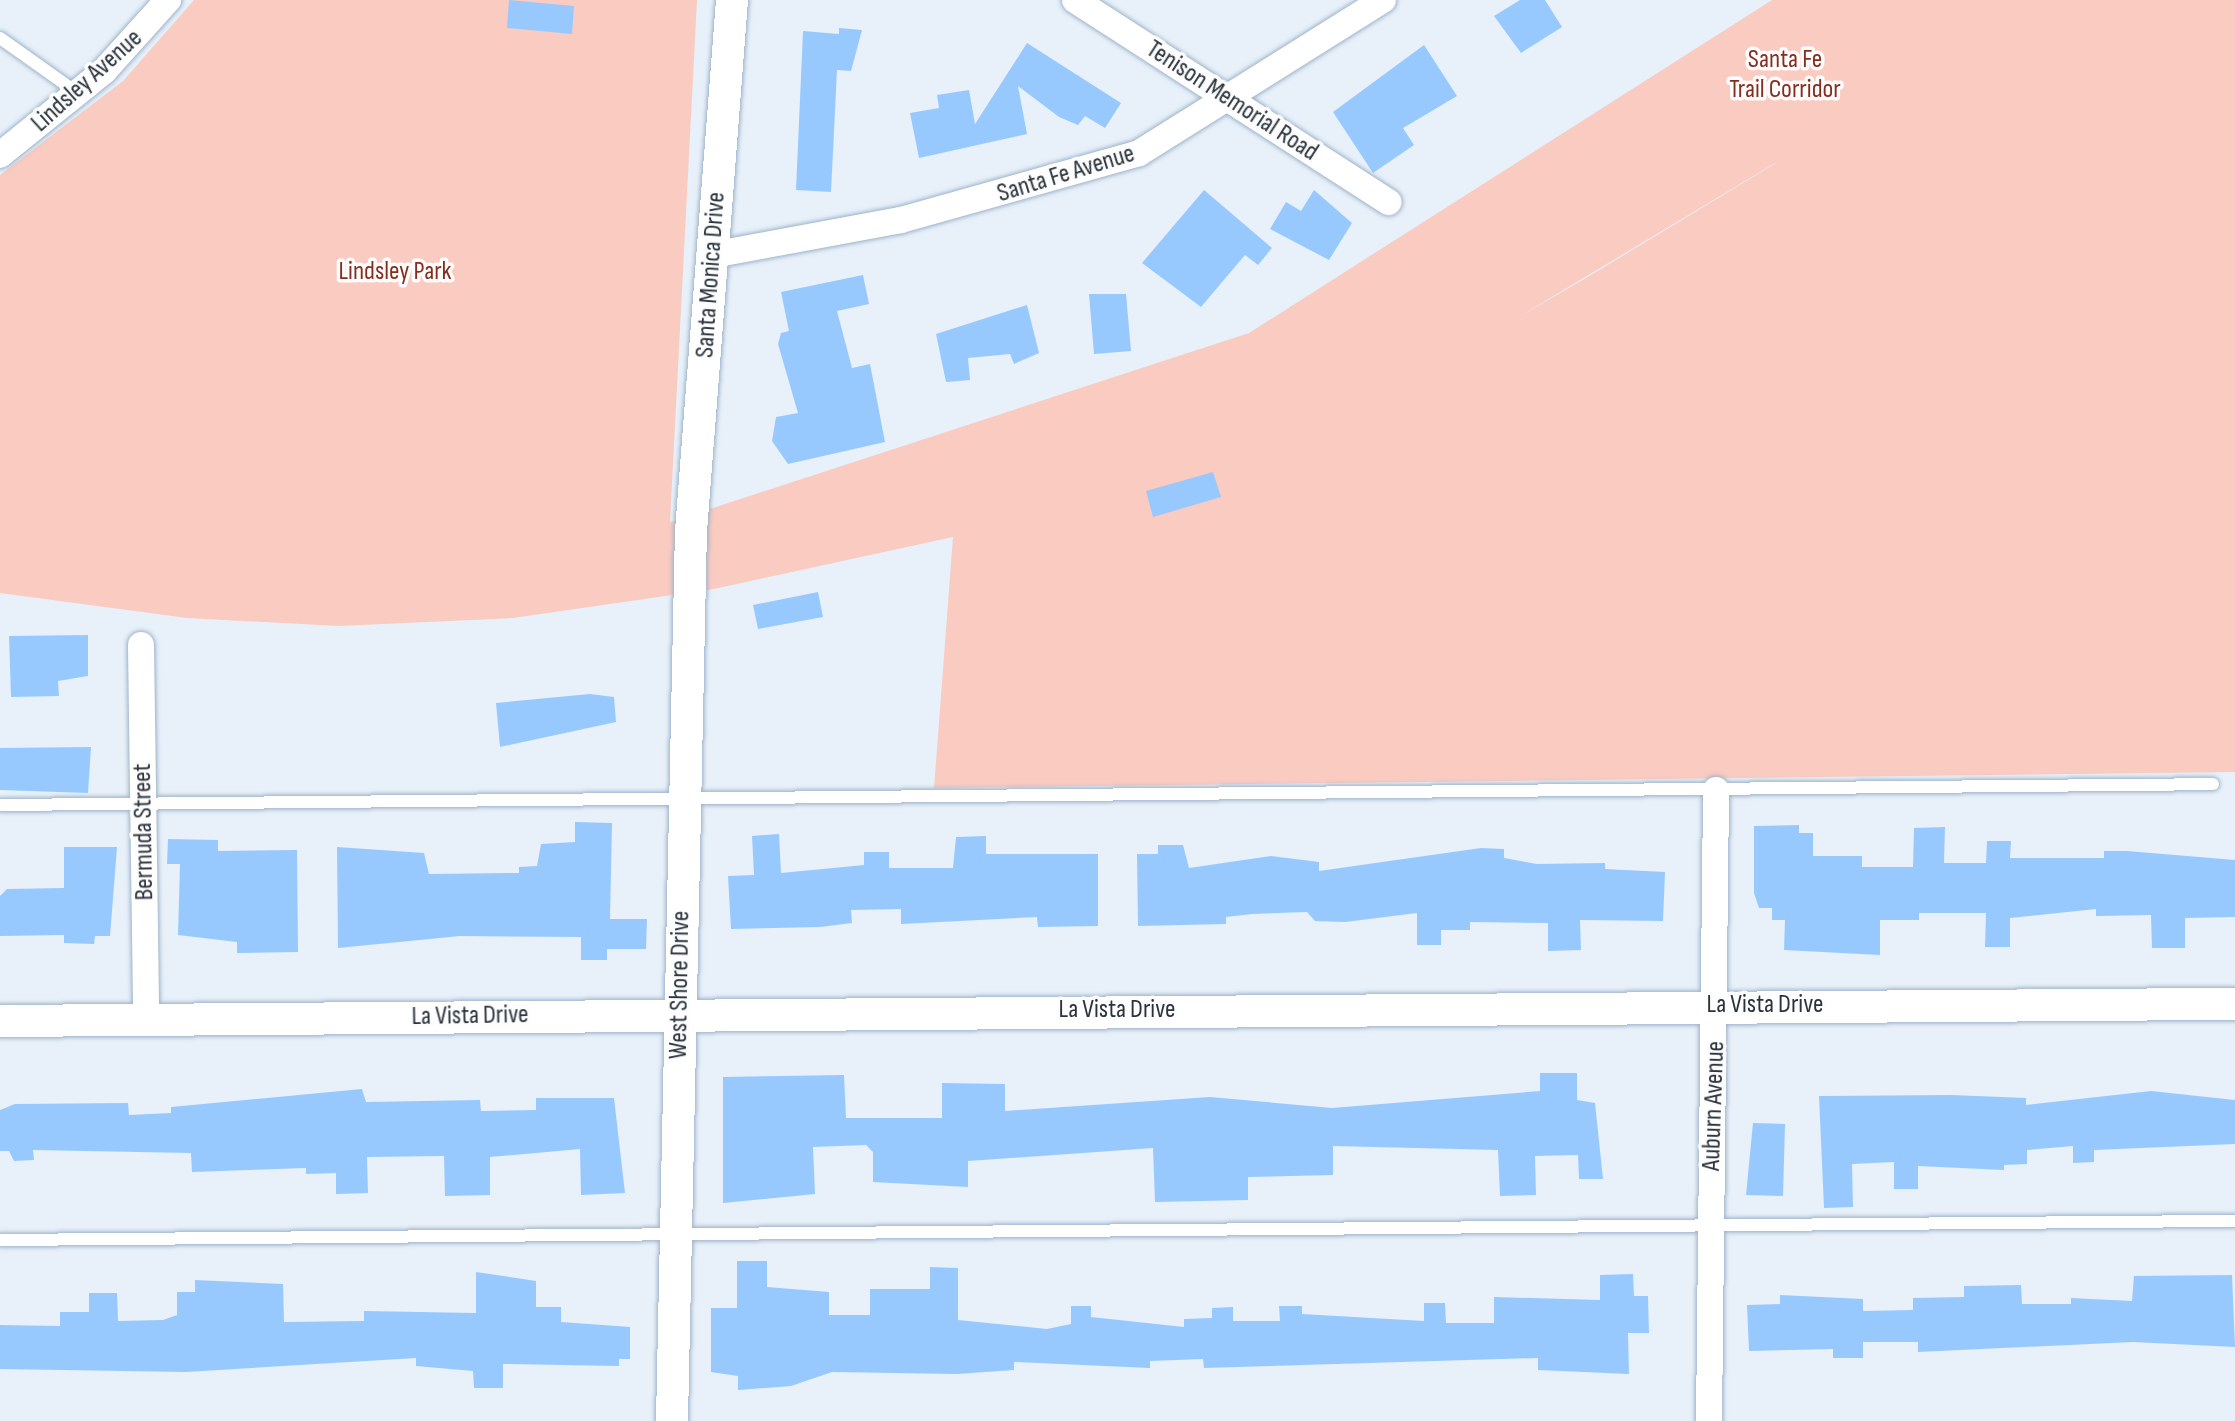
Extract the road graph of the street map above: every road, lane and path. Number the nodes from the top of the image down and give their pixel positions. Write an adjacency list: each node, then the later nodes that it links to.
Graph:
1 (168, 0): 6 (street, Lindsley Avenue)
2 (732, 0): 10 (street, Santa Monica Drive)
3 (1075, 0): 7 (street, Tenison Memorial Road)
4 (1383, 0): 7 (street, Santa Fe Avenue)
5 (0, 38): 6 (lane)
6 (79, 94): 8 (street, Lindsley Avenue)
7 (1231, 101): 9 (street, Tenison Memorial Road); 10 (street, Santa Fe Avenue)
8 (0, 155)
9 (1389, 202)
10 (712, 255): 11 (street, Santa Monica Drive)
11 (692, 550): 15 (street, West Shore Drive)
12 (141, 645): 17 (street, Bermuda Street)
13 (2213, 784): 14 (lane)
14 (1716, 790): 15 (lane); 19 (street, Auburn Avenue)
15 (683, 800): 17 (lane); 20 (street, West Shore Drive)
16 (0, 805): 17 (lane)
17 (143, 805): 21 (street, Bermuda Street)
18 (2235, 1004): 19 (street, La Vista Drive)
19 (1717, 1005): 20 (street, La Vista Drive); 24 (street, Auburn Avenue)
20 (680, 1014): 21 (street, La Vista Drive); 25 (street, West Shore Drive)
21 (146, 1020): 22 (street, La Vista Drive)
22 (0, 1021)
23 (2235, 1221): 24 (lane)
24 (1711, 1227): 25 (lane); 28 (street, Auburn Avenue)
25 (676, 1234): 26 (lane); 27 (street, West Shore Drive)
26 (0, 1240)
27 (672, 1421)
28 (1709, 1421)

